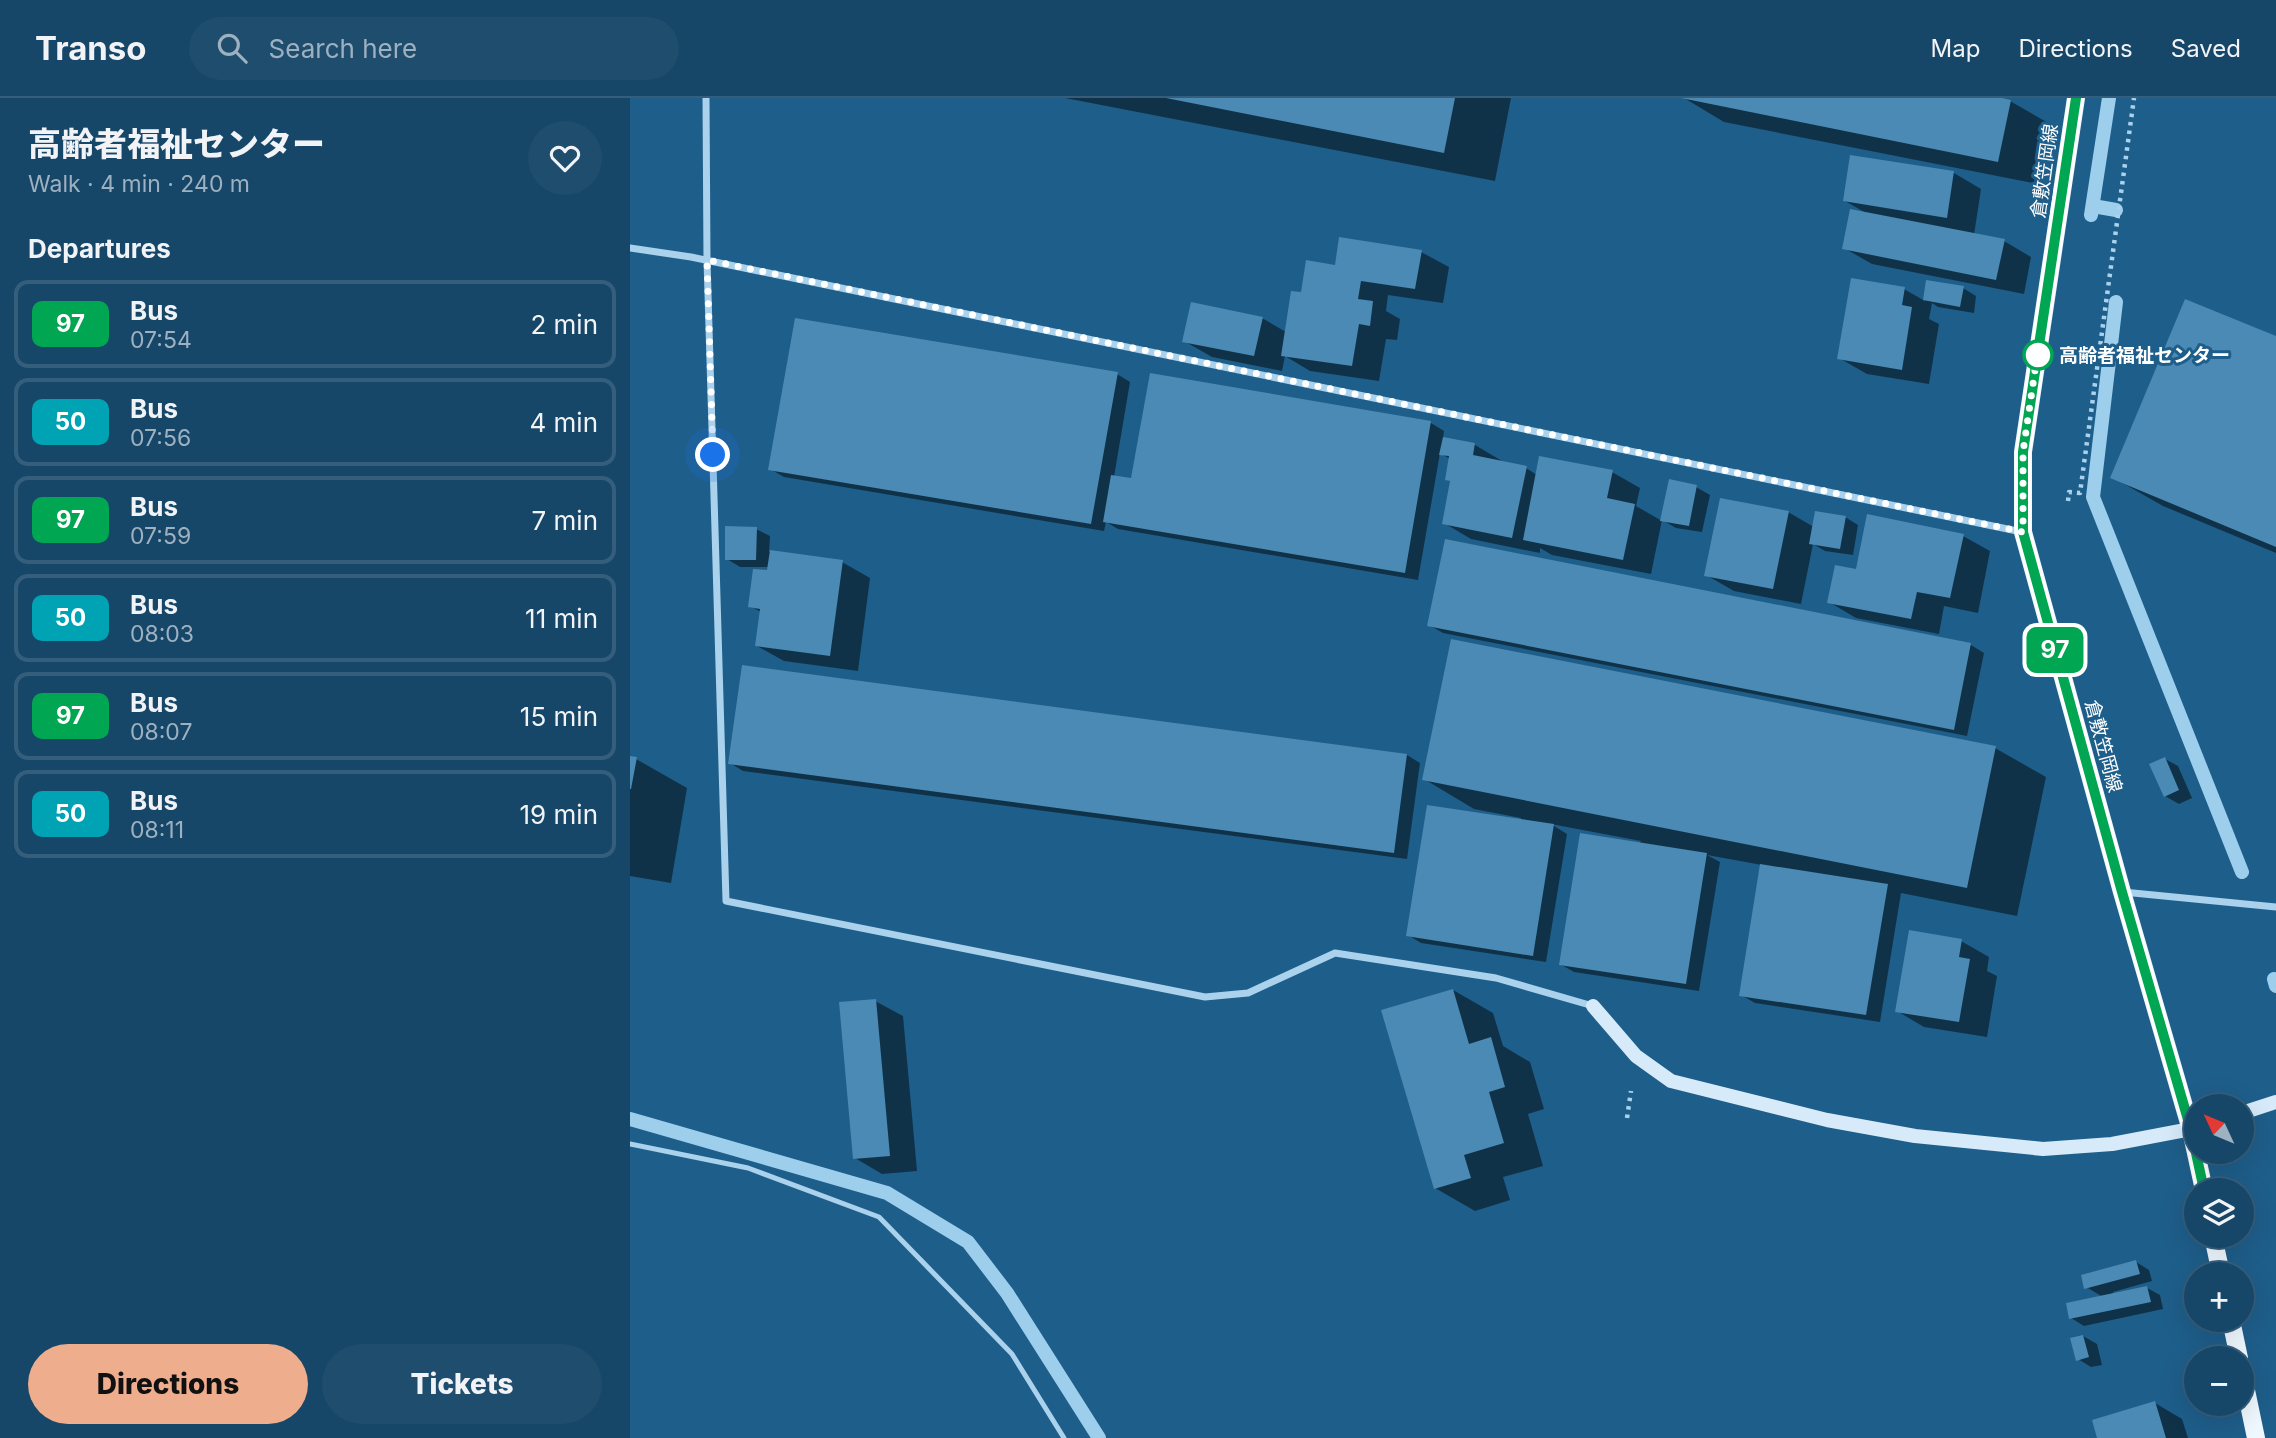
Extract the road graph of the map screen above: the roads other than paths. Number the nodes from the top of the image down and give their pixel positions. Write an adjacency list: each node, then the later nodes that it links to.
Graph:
1 (706, 98): 4 (street)
2 (2076, 98): 5 (main road, 倉敷笠岡線)
3 (630, 248): 4 (street)
4 (707, 260): 5 (street); 8 (street)
5 (2023, 532): 6 (main road, 倉敷笠岡線)
6 (2122, 892): 7 (street); 9 (main road, 倉敷笠岡線)
7 (2276, 907)
8 (1593, 1006): 12 (street)
9 (2184, 1096)
10 (2276, 1102): 11 (street)
11 (2254, 1109)
12 (2184, 1131)
13 (630, 1144): 15 (lane)
14 (2251, 1416): 16 (main road)
15 (1063, 1438)
16 (2256, 1438)

